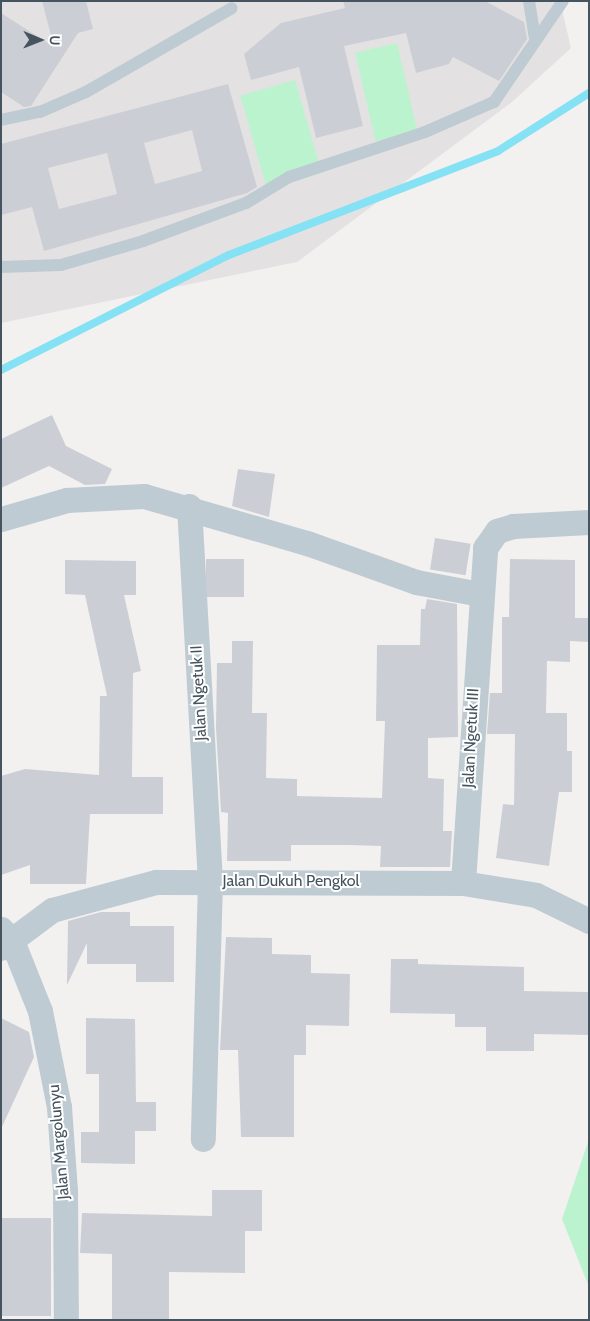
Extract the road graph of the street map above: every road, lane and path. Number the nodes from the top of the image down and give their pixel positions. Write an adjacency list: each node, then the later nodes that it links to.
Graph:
1 (529, 1): 4 (lane)
2 (562, 1): 4 (lane)
3 (232, 8): 5 (lane)
4 (534, 37): 6 (lane)
5 (1, 120)
6 (1, 267)
7 (189, 506): 8 (street); 10 (street); 11 (street, Jalan Ngetuk II)
8 (1, 519)
9 (589, 522): 10 (street, Jalan Ngetuk III)
10 (480, 594): 12 (street, Jalan Ngetuk III)
11 (210, 880): 12 (street, Jalan Dukuh Pengkol); 14 (street, Jalan Dukuh Pengkol); 15 (street, Jalan Ngetuk II)
12 (463, 883): 13 (street, Jalan Dukuh Pengkol)
13 (589, 921)
14 (5, 939): 16 (street, Jalan Margolunyu)
15 (203, 1140)
16 (66, 1320)

